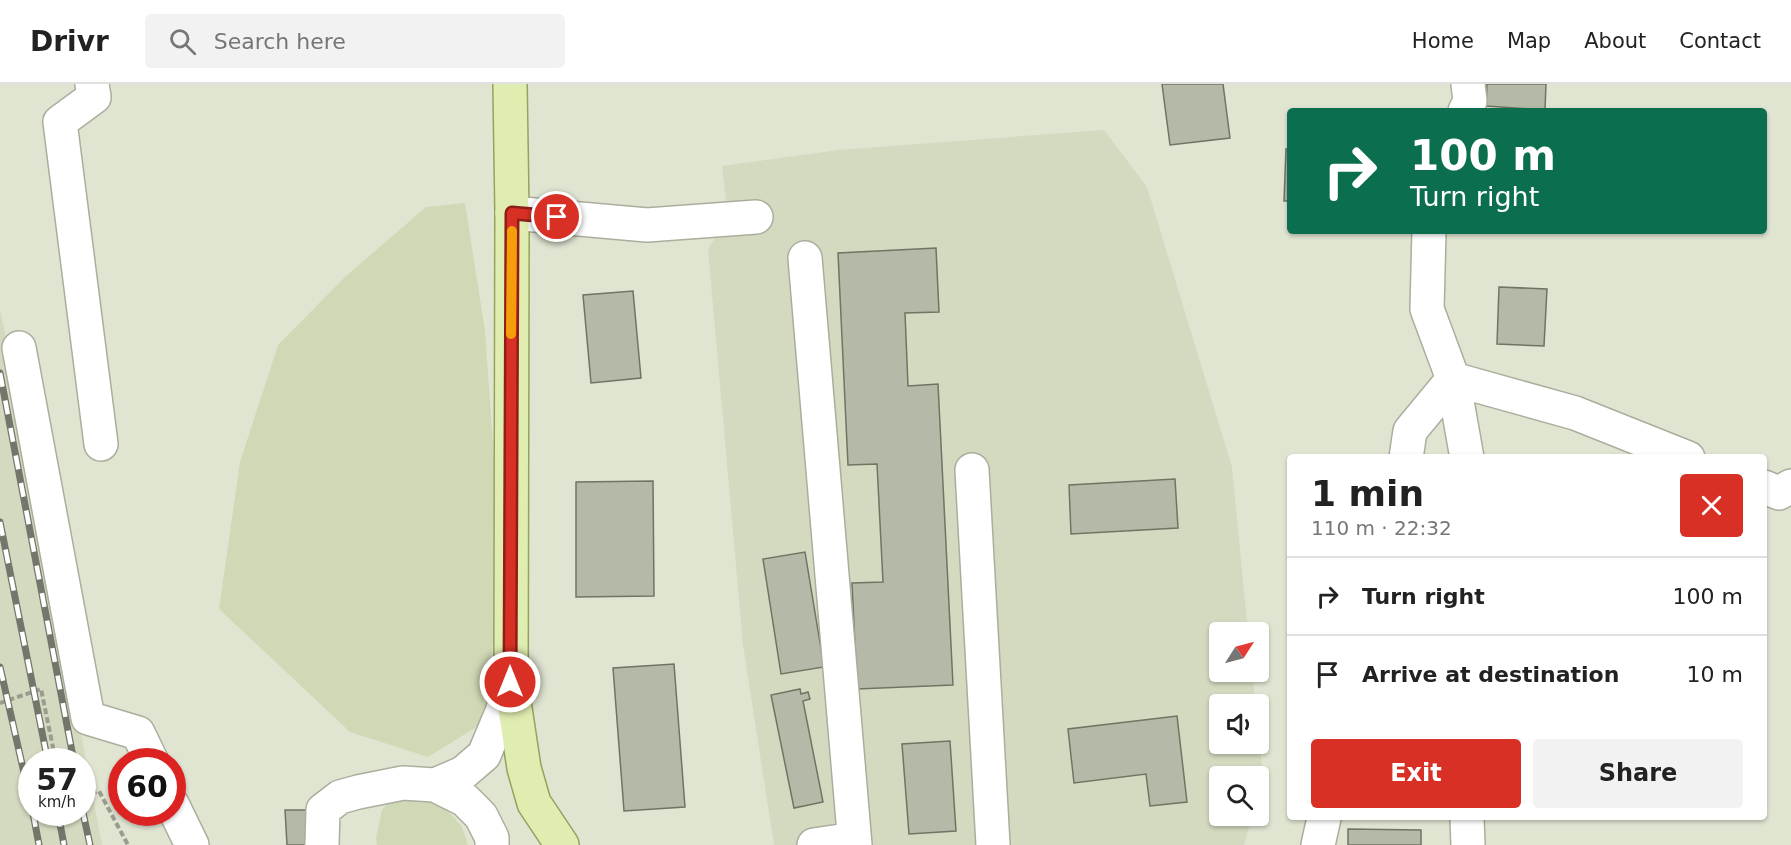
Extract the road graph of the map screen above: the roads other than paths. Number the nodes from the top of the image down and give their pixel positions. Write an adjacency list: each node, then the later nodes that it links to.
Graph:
1 (92, 84): 11 (street)
2 (510, 84): 5 (main road)
3 (1468, 84): 4 (street)
4 (1466, 108)
5 (512, 213): 6 (street); 18 (main road)
6 (756, 217)
7 (1429, 234): 10 (street)
8 (805, 258): 24 (street)
9 (19, 348): 19 (street)
10 (1453, 379): 12 (street); 13 (street); 14 (street)
11 (101, 444)
12 (1407, 454)
13 (1466, 454)
14 (1678, 454)
15 (972, 470): 30 (street)
16 (1791, 486): 17 (street)
17 (1767, 488)
18 (510, 682): 20 (street); 28 (main road)
19 (145, 748)
20 (435, 785): 26 (street); 27 (street)
21 (1324, 820): 31 (street)
22 (1467, 820): 32 (street)
23 (183, 826): 25 (street)
24 (854, 842): 29 (street)
25 (192, 845)
26 (322, 845)
27 (492, 845)
28 (562, 845)
29 (814, 845)
30 (993, 845)
31 (1318, 845)
32 (1468, 845)

